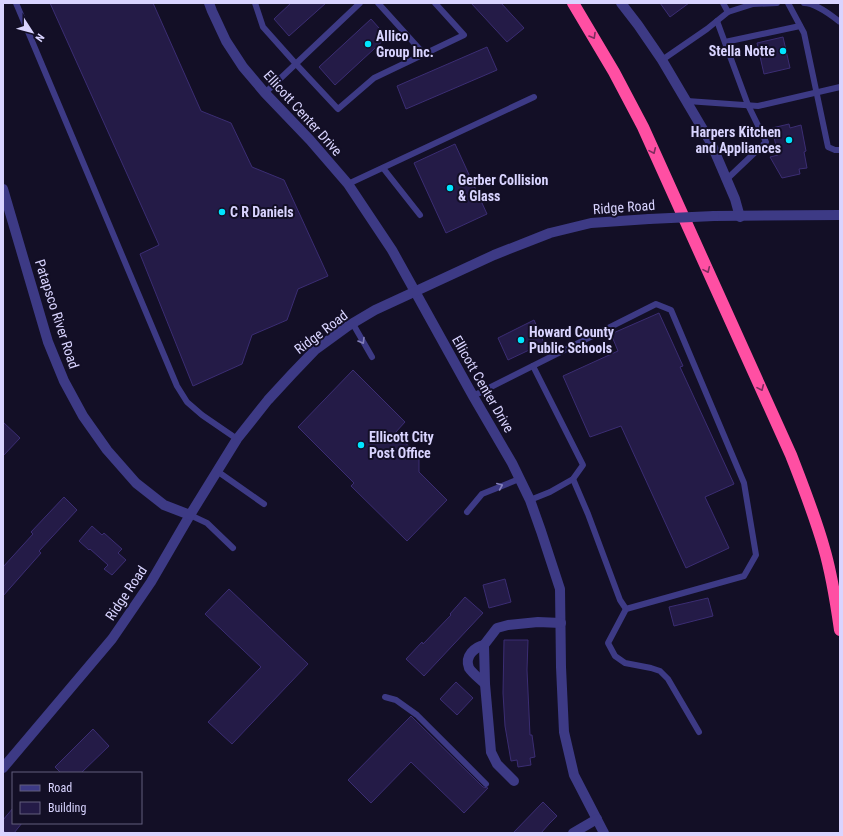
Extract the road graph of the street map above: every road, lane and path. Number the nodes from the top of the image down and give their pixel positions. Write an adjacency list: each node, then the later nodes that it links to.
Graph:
1 (16, 3): 41 (lane)
2 (209, 3): 23 (street, Ellicott Center Drive)
3 (255, 3): 21 (lane)
4 (360, 3): 21 (lane)
5 (378, 3): 19 (lane)
6 (436, 3): 19 (lane)
7 (573, 3): 52 (highway, one-way to 52)
8 (621, 3): 20 (street)
9 (723, 3): 14 (lane)
10 (777, 3): 14 (lane)
11 (788, 3): 17 (lane)
12 (804, 3): 13 (lane)
13 (809, 3): 16 (lane)
14 (728, 12): 15 (lane)
15 (717, 21): 18 (lane); 20 (lane)
16 (840, 22)
17 (800, 26): 18 (lane); 24 (lane)
18 (724, 42): 27 (lane)
19 (424, 54): 21 (lane)
20 (662, 60): 26 (street)
21 (296, 64): 23 (lane)
22 (840, 88): 24 (lane)
23 (265, 93): 31 (street, Ellicott Center Drive)
24 (817, 93): 27 (lane); 28 (lane)
25 (534, 98): 29 (lane)
26 (687, 102): 27 (lane); 30 (street)
27 (748, 105): 30 (lane)
28 (840, 150)
29 (383, 168): 31 (lane); 33 (lane)
30 (727, 179): 35 (street)
31 (348, 184): 36 (street, Ellicott Center Drive)
32 (3, 189): 48 (street, Patapsco River Road)
33 (420, 215)
34 (840, 215): 35 (street, Ridge Road)
35 (740, 217): 36 (street, Ridge Road, bridge)
36 (414, 292): 37 (street, Ridge Road); 40 (street, Ellicott Center Drive)
37 (353, 324): 38 (lane, one-way to 38); 41 (street, Ridge Road)
38 (372, 357)
39 (533, 366): 40 (lane); 44 (lane); 50 (lane)
40 (473, 396): 43 (street, Ellicott Center Drive)
41 (237, 439): 42 (street, Ridge Road)
42 (216, 471): 46 (lane); 48 (street, Ridge Road)
43 (519, 478): 45 (street, Ellicott Center Drive); 47 (lane, one-way to 43)
44 (573, 478): 45 (lane); 50 (lane)
45 (530, 500): 51 (street, Ellicott Center Drive)
46 (264, 504)
47 (467, 512)
48 (190, 515): 49 (lane); 57 (street, Ridge Road)
49 (233, 548)
50 (626, 609): 56 (lane)
51 (561, 623): 53 (street); 60 (street, Ellicott Center Drive)
52 (840, 630)
53 (484, 645): 54 (street); 54 (street)
54 (485, 684): 58 (street)
55 (385, 697): 59 (lane)
56 (699, 732)
57 (3, 768)
58 (514, 781)
59 (486, 784)
60 (597, 819): 61 (street); 62 (street, Ellicott Center Drive)
61 (573, 833)
62 (604, 833)

